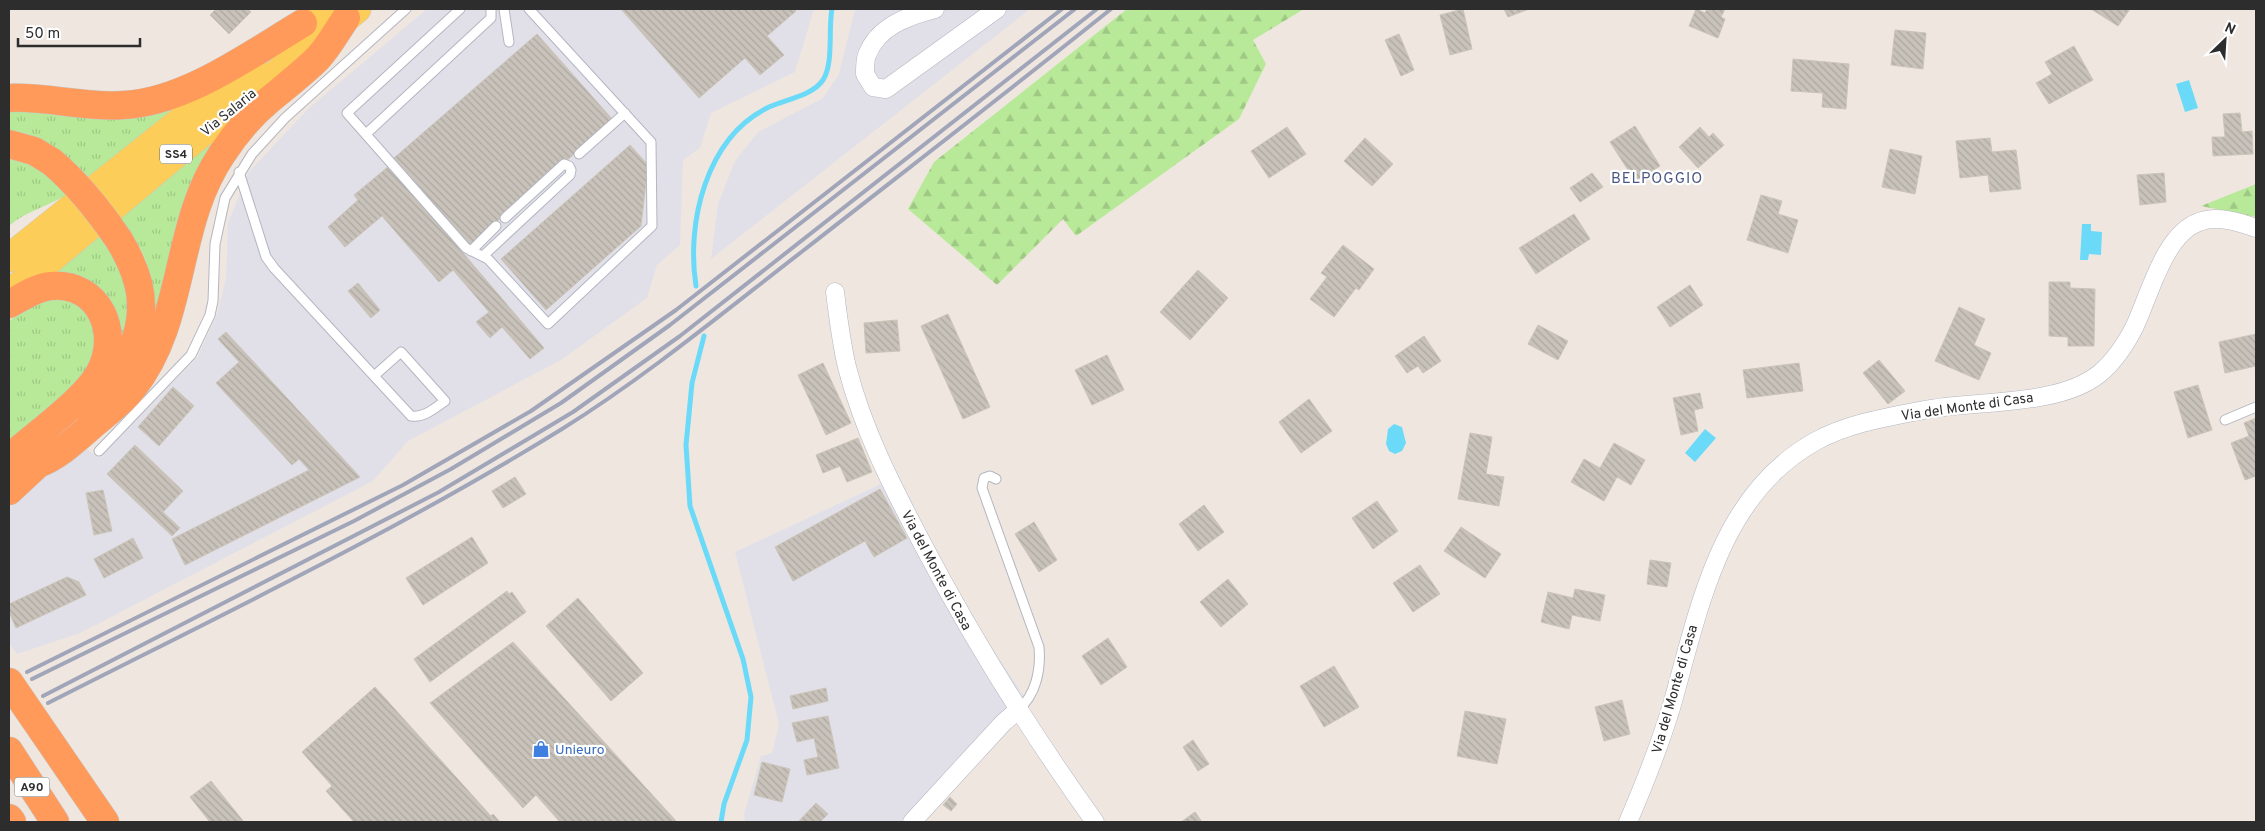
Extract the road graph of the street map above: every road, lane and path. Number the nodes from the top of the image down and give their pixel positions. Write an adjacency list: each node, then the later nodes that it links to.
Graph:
1 (406, 9): 15 (lane)
2 (460, 9): 12 (lane)
3 (492, 9): 12 (lane)
4 (504, 9): 9 (lane)
5 (529, 9): 11 (lane)
6 (935, 9): 7 (street)
7 (997, 9)
8 (332, 14): 10 (highway); 21 (main road, Via Salaria / SS4); 23 (main road, Via Salaria / SS4); 30 (highway)
9 (509, 42)
10 (9, 98)
11 (624, 113): 14 (lane); 20 (lane)
12 (366, 134): 19 (lane)
13 (9, 144): 30 (highway, bridge)
14 (578, 154)
15 (239, 172): 25 (lane); 28 (lane)
16 (505, 218): 20 (lane)
17 (496, 226): 19 (lane)
18 (2256, 228): 42 (street, Via del Monte di Casa)
19 (471, 251): 20 (lane)
20 (483, 256)
21 (9, 258)
22 (835, 292): 34 (street, Via del Monte di Casa)
23 (9, 294)
24 (9, 304): 29 (highway)
25 (374, 376): 25 (lane)
26 (2256, 407): 27 (lane)
27 (2225, 420)
28 (99, 450)
29 (9, 458)
30 (38, 464): 32 (highway)
31 (996, 479): 34 (lane)
32 (9, 491)
33 (9, 682): 39 (highway)
34 (1018, 710): 40 (street); 41 (street, Via del Monte di Casa)
35 (9, 752): 38 (highway, A90)
36 (9, 818): 37 (highway)
37 (12, 822)
38 (55, 822)
39 (106, 822)
40 (912, 822)
41 (1095, 822)
42 (1628, 822)

